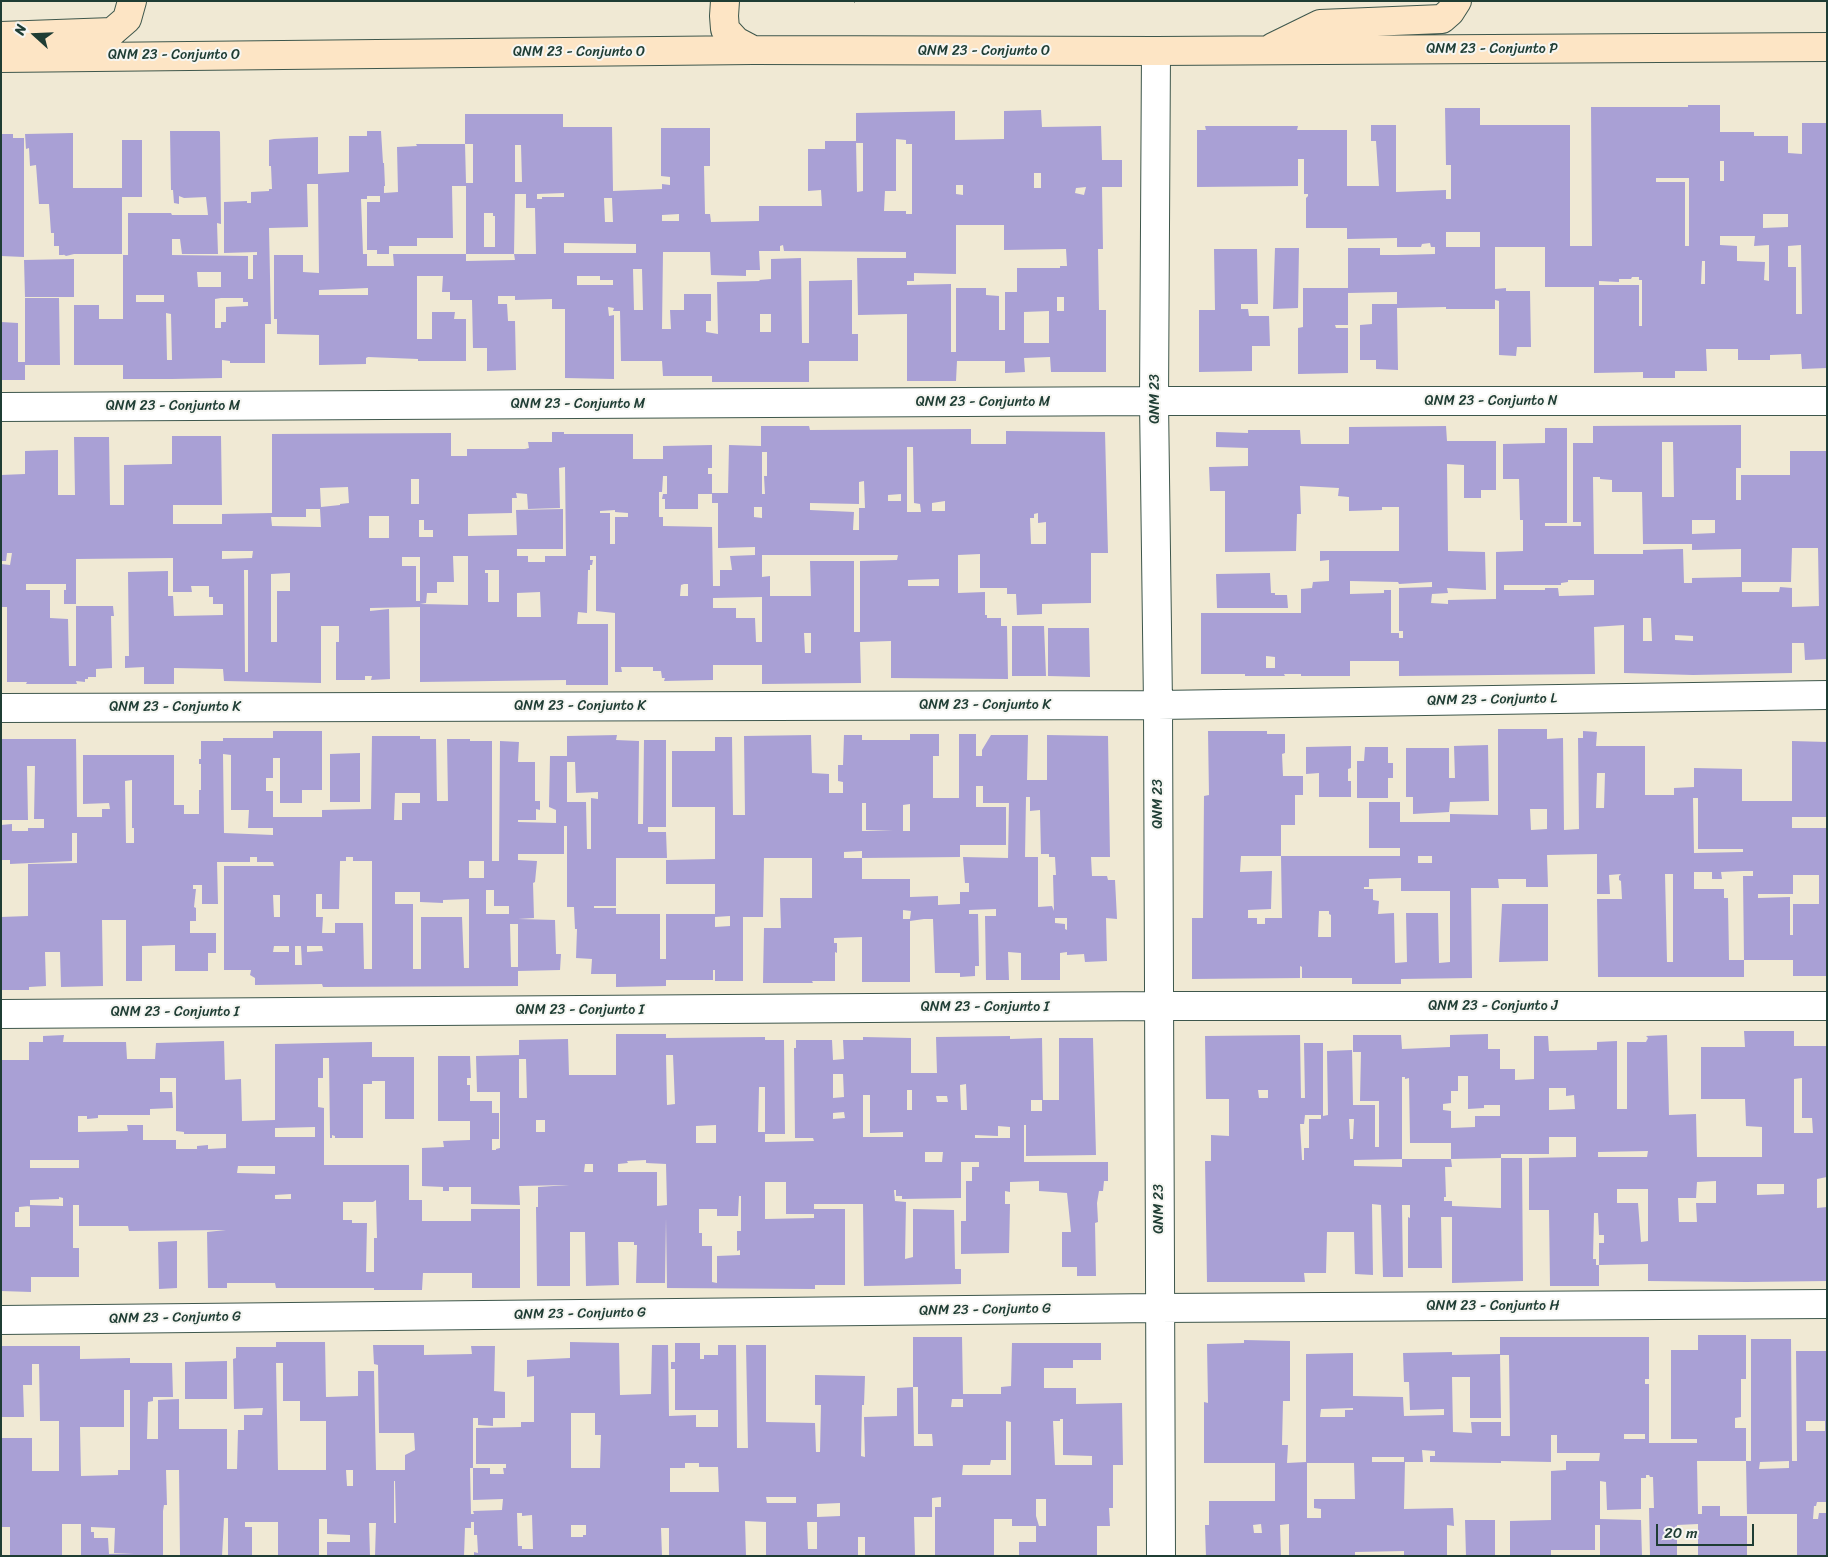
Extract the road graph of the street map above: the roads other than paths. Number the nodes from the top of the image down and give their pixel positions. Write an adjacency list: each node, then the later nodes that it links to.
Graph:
1 (132, 1): 4 (main road)
2 (725, 1): 6 (main road)
3 (1457, 1): 7 (main road)
4 (1, 36)
5 (1827, 47): 7 (main road, QNM 23 - Conjunto P)
6 (753, 50): 8 (main road, QNM 23 - Conjunto O); 9 (main road, QNM 23 - Conjunto O)
7 (1264, 51): 8 (main road, QNM 23 - Conjunto P)
8 (1156, 52): 10 (street, QNM 23)
9 (1, 58)
10 (1154, 401): 11 (street, QNM 23 - Conjunto N); 12 (street, QNM 23 - Conjunto M); 14 (street, QNM 23)
11 (1827, 402)
12 (1, 407)
13 (1827, 695): 14 (street, QNM 23 - Conjunto L)
14 (1158, 705): 15 (street, QNM 23 - Conjunto K); 16 (street, QNM 23)
15 (1, 708)
16 (1159, 1006): 17 (street, QNM 23 - Conjunto J); 18 (street, QNM 23 - Conjunto I); 20 (street, QNM 23)
17 (1827, 1006)
18 (1, 1014)
19 (1827, 1304): 20 (street, QNM 23 - Conjunto H)
20 (1159, 1308): 21 (street, QNM 23 - Conjunto G); 22 (street, QNM 23)
21 (1, 1320)
22 (1161, 1556)

